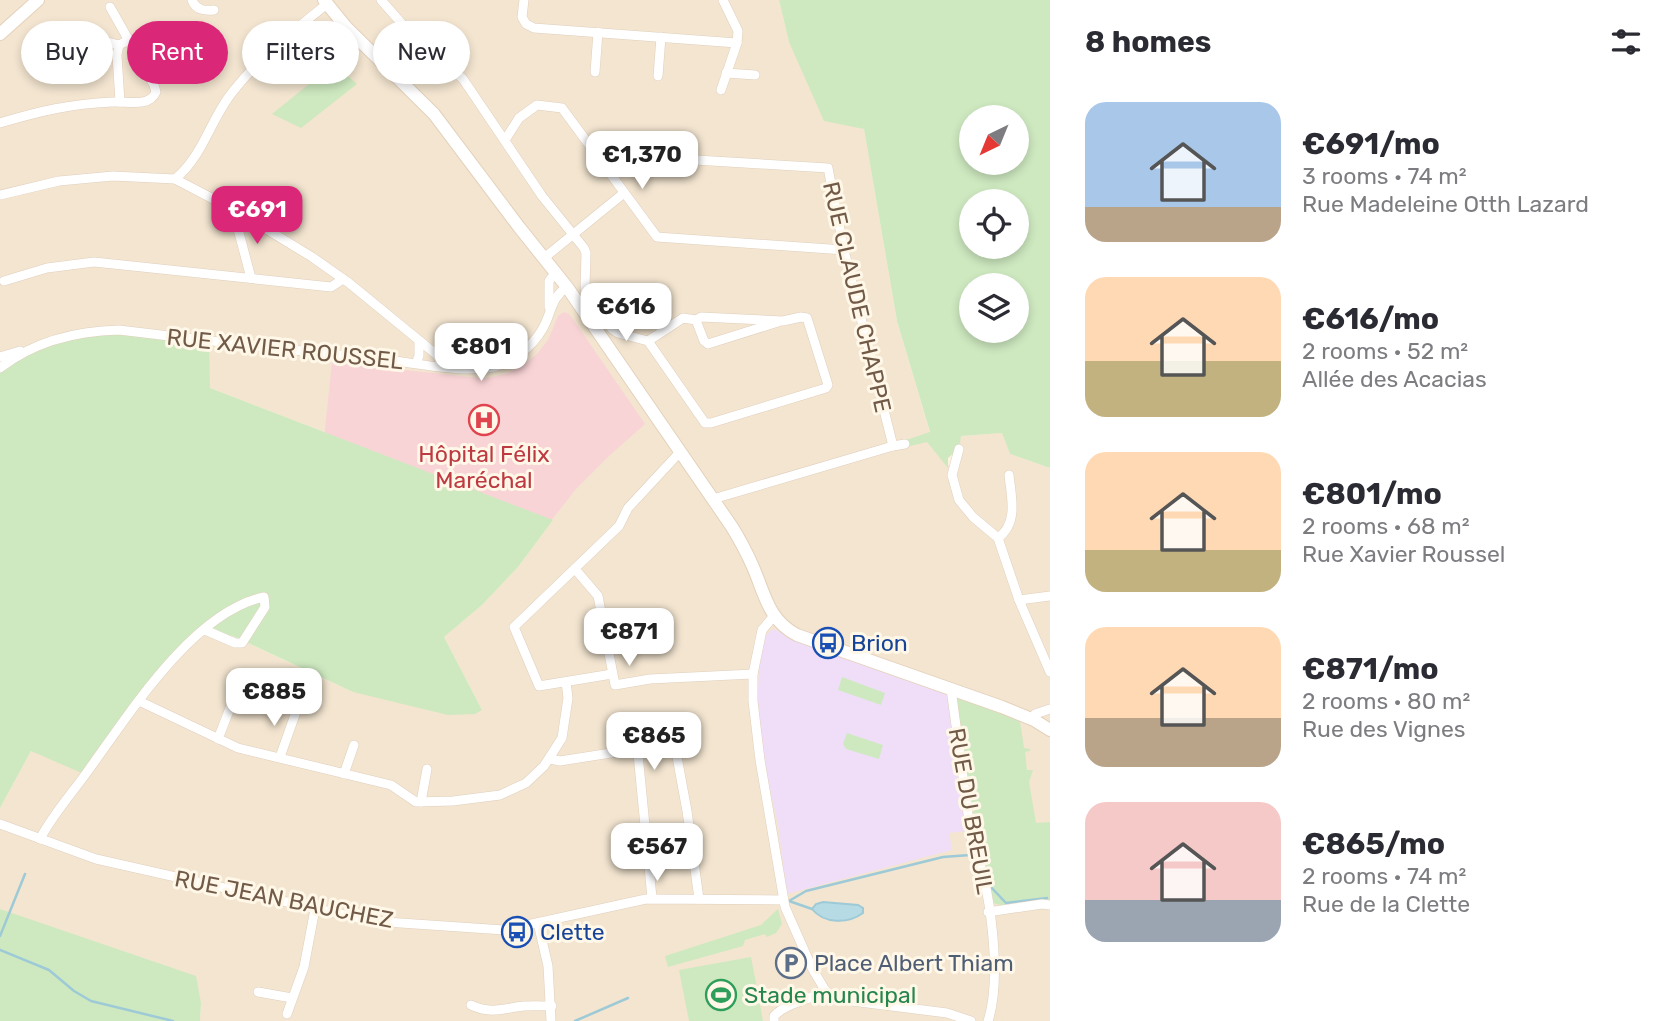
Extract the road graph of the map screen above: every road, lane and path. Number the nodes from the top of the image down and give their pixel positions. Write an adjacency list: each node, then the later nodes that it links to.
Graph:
1 (38, 0): 10 (street)
2 (192, 0): 8 (street)
3 (381, 0): 22 (street)
4 (524, 0): 9 (street)
5 (723, 0): 14 (street)
6 (325, 2): 24 (street); 30 (street)
7 (110, 7): 13 (street)
8 (214, 10)
9 (598, 32): 11 (street); 15 (street)
10 (0, 34)
11 (661, 37): 14 (street); 18 (street)
12 (113, 42): 13 (street)
13 (124, 43): 20 (street); 20 (street)
14 (737, 43): 16 (street)
15 (595, 72)
16 (726, 73): 17 (street); 19 (street)
17 (755, 75)
18 (658, 76)
19 (721, 90)
20 (120, 102): 21 (street)
21 (0, 123)
22 (505, 140): 23 (street); 28 (street)
23 (597, 154): 25 (street); 29 (street, RUE CLAUDE CHAPPE)
24 (175, 179): 26 (street); 27 (street)
25 (624, 193): 28 (street); 29 (street)
26 (0, 195)
27 (240, 213): 31 (street); 33 (street)
28 (573, 235): 30 (street); 42 (street)
29 (844, 250): 49 (street, RUE CLAUDE CHAPPE)
30 (544, 258): 32 (street)
31 (332, 271): 34 (street); 36 (street)
32 (556, 272): 37 (street); 38 (street, RUE XAVIER ROUSSEL)
33 (251, 278): 35 (street); 36 (street)
34 (343, 279): 36 (street); 41 (street)
35 (4, 281)
36 (320, 285)
37 (567, 287): 38 (street, RUE XAVIER ROUSSEL); 51 (street)
38 (549, 309): 46 (street, RUE XAVIER ROUSSEL)
39 (696, 320): 40 (street); 40 (street); 42 (street)
40 (783, 321): 42 (street)
41 (419, 341): 45 (street); 46 (street)
42 (648, 341)
43 (28, 349): 44 (street); 45 (street, RUE XAVIER ROUSSEL); 47 (street, RUE XAVIER ROUSSEL)
44 (0, 357)
45 (416, 363): 46 (street, RUE XAVIER ROUSSEL)
46 (442, 365)
47 (0, 368)
48 (905, 444): 49 (street)
49 (893, 446): 53 (street)
50 (959, 449): 54 (street)
51 (680, 452): 53 (street); 55 (street)
52 (1009, 475): 54 (street)
53 (713, 499): 58 (street)
54 (999, 538): 57 (street)
55 (575, 569): 61 (street); 63 (street)
56 (1050, 596): 57 (street)
57 (1019, 600): 60 (street)
58 (773, 617): 62 (street); 64 (street)
59 (205, 630): 59 (street); 66 (street)
60 (1050, 672)
61 (612, 674): 62 (street); 63 (street)
62 (753, 674): 83 (street)
63 (566, 682): 75 (street)
64 (951, 689): 69 (street); 86 (street, RUE DU BREUIL)
65 (237, 690): 71 (street)
66 (139, 701): 71 (street); 80 (street)
67 (297, 709): 74 (street)
68 (1050, 709): 69 (street)
69 (1034, 720): 70 (street)
70 (1050, 730)
71 (218, 739): 74 (street)
72 (354, 745): 77 (street)
73 (675, 746): 82 (street)
74 (280, 757): 77 (street)
75 (550, 759): 78 (street); 81 (street)
76 (427, 769): 78 (street)
77 (344, 774): 78 (street)
78 (421, 802)
79 (0, 824): 80 (street, RUE JEAN BAUCHEZ)
80 (40, 839): 85 (street, RUE JEAN BAUCHEZ)
81 (652, 898): 82 (street, RUE JEAN BAUCHEZ); 87 (street, RUE JEAN BAUCHEZ)
82 (699, 899): 83 (street, RUE JEAN BAUCHEZ)
83 (783, 900): 88 (street)
84 (1050, 905): 86 (street, RUE DU BREUIL)
85 (315, 909): 87 (street, RUE JEAN BAUCHEZ); 90 (street)
86 (988, 912): 97 (street)
87 (538, 923): 92 (street)
88 (825, 990): 95 (street); 96 (street)
89 (258, 992): 90 (street)
90 (292, 998): 93 (street)
91 (471, 1005): 92 (street)
92 (552, 1006): 94 (street)
93 (287, 1014)
94 (551, 1021)
95 (774, 1021)
96 (971, 1021)
97 (988, 1021)

